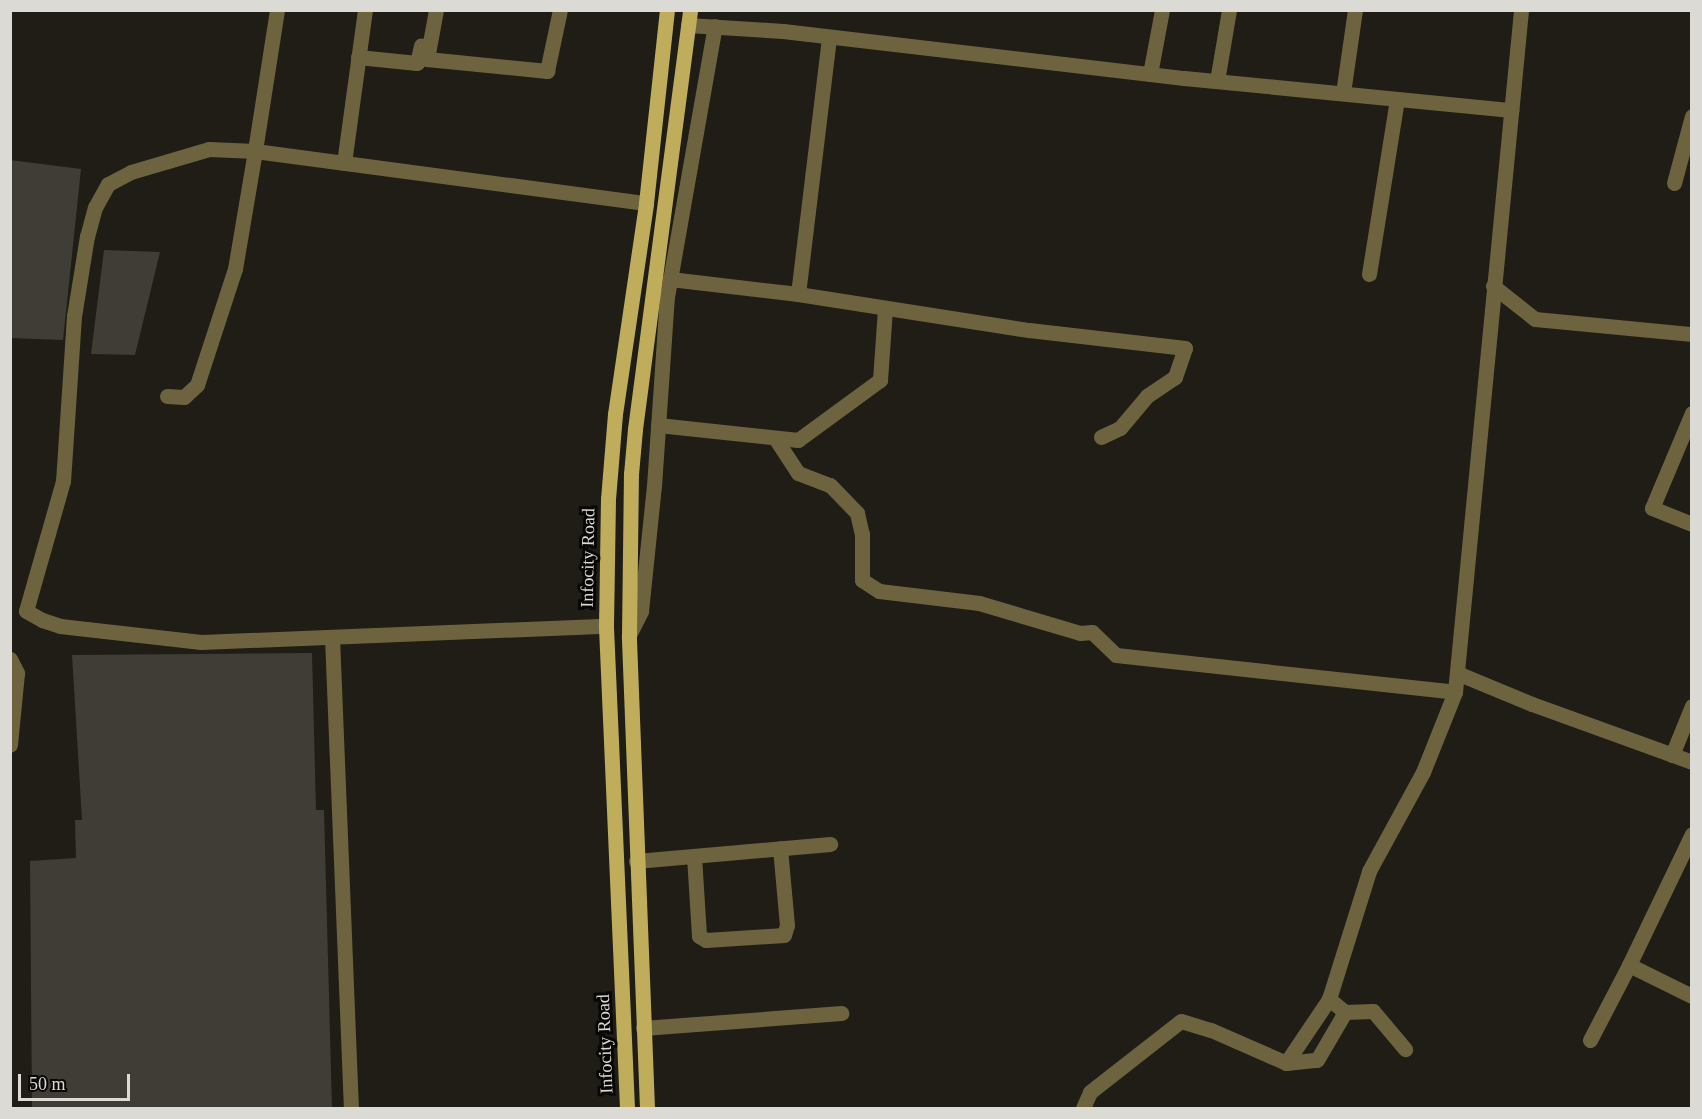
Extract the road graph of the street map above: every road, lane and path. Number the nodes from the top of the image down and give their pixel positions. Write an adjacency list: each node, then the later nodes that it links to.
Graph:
1 (277, 10): 20 (street)
2 (364, 10): 13 (street)
3 (427, 10): 13 (street)
4 (436, 10): 5 (street)
5 (560, 10)
6 (667, 10): 23 (main road, Infocity Road)
7 (1162, 10): 14 (street)
8 (1229, 10): 15 (street)
9 (1355, 10): 16 (street)
10 (1521, 10): 18 (street)
11 (699, 19): 12 (street); 25 (street); 31 (main road)
12 (829, 37): 14 (street); 27 (street)
13 (358, 57): 21 (street)
14 (1150, 74): 15 (street)
15 (1217, 81): 16 (street)
16 (1343, 93): 17 (street)
17 (1397, 99): 18 (street); 24 (street)
18 (1511, 110): 26 (street)
19 (1692, 116): 22 (street)
20 (255, 152): 21 (street); 32 (street); 40 (street)
21 (344, 163): 23 (street)
22 (1674, 183)
23 (646, 203): 30 (main road, Infocity Road)
24 (1369, 274)
25 (670, 279): 27 (street); 34 (street)
26 (1493, 286): 29 (street); 42 (street)
27 (798, 294): 28 (street)
28 (885, 309): 35 (street); 36 (street)
29 (1692, 334)
30 (626, 336): 31 (main road); 38 (main road, Infocity Road)
31 (646, 339): 39 (main road)
32 (167, 396)
33 (1692, 413): 37 (street)
34 (658, 425): 36 (street); 39 (street)
35 (1101, 437)
36 (776, 438): 43 (street)
37 (1692, 524)
38 (606, 626): 40 (street); 49 (main road, Infocity Road)
39 (629, 635): 48 (main road)
40 (332, 637): 64 (street)
41 (10, 659): 45 (street)
42 (1457, 673): 43 (street); 46 (street)
43 (1455, 692): 57 (street)
44 (1692, 706): 46 (street)
45 (10, 745)
46 (1672, 755): 47 (street)
47 (1692, 762)
48 (634, 786): 49 (main road); 54 (main road)
49 (613, 788): 65 (main road, Infocity Road)
50 (1692, 834): 55 (street)
51 (830, 844): 52 (street)
52 (780, 849): 53 (street); 53 (street)
53 (694, 856): 54 (street)
54 (636, 861): 60 (main road)
55 (1629, 965): 56 (street); 61 (street)
56 (1692, 996)
57 (1329, 999): 58 (street); 63 (street)
58 (1345, 1012): 62 (street); 63 (street)
59 (841, 1013): 60 (street)
60 (643, 1028): 66 (main road)
61 (1590, 1041)
62 (1405, 1049)
63 (1286, 1063): 67 (street)
64 (351, 1108)
65 (627, 1108)
66 (647, 1108)
67 (1083, 1108)

